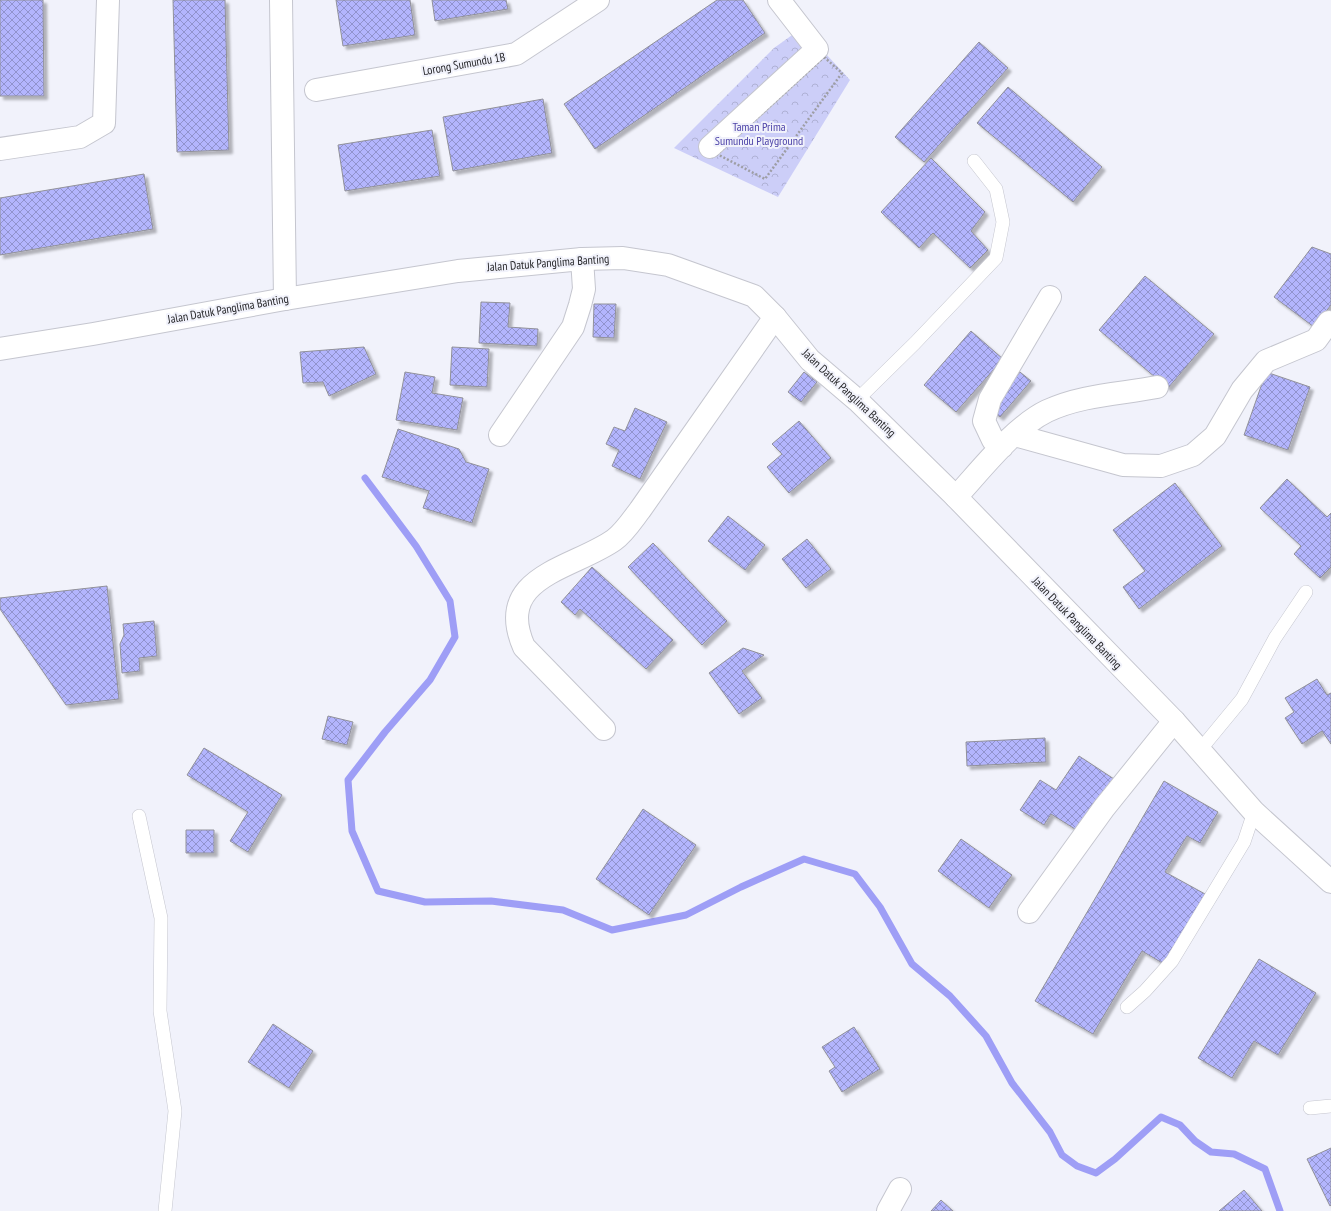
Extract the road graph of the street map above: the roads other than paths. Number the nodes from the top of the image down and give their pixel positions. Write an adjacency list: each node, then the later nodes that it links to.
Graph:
1 (108, 0): 6 (street)
2 (282, 0): 11 (street)
3 (598, 0): 5 (street, Lorong Sumundu 1B)
4 (778, 0): 7 (street)
5 (316, 90)
6 (0, 149)
7 (714, 150)
8 (974, 161): 16 (lane)
9 (582, 259): 11 (street, Jalan Datuk Panglima Banting); 12 (street, Jalan Datuk Panglima Banting); 17 (street)
10 (1050, 297): 18 (street)
11 (285, 299): 14 (street, Jalan Datuk Panglima Banting)
12 (775, 317): 16 (street, Jalan Datuk Panglima Banting); 22 (street)
13 (1328, 322): 18 (street)
14 (0, 349)
15 (1157, 387): 18 (street)
16 (857, 400): 19 (street, Jalan Datuk Panglima Banting)
17 (500, 436)
18 (1008, 441): 19 (street)
19 (956, 497): 21 (street, Jalan Datuk Panglima Banting)
20 (1306, 592): 23 (lane)
21 (1174, 722): 23 (street, Jalan Datuk Panglima Banting); 27 (street)
22 (604, 729)
23 (1200, 750): 24 (street, Jalan Datuk Panglima Banting)
24 (1254, 812): 26 (street, Jalan Datuk Panglima Banting); 28 (lane)
25 (139, 816): 32 (lane)
26 (1331, 882)
27 (1029, 912)
28 (1127, 1007)
29 (1331, 1106): 30 (lane)
30 (1310, 1108)
31 (900, 1189): 33 (street)
32 (165, 1211)
33 (888, 1211)

